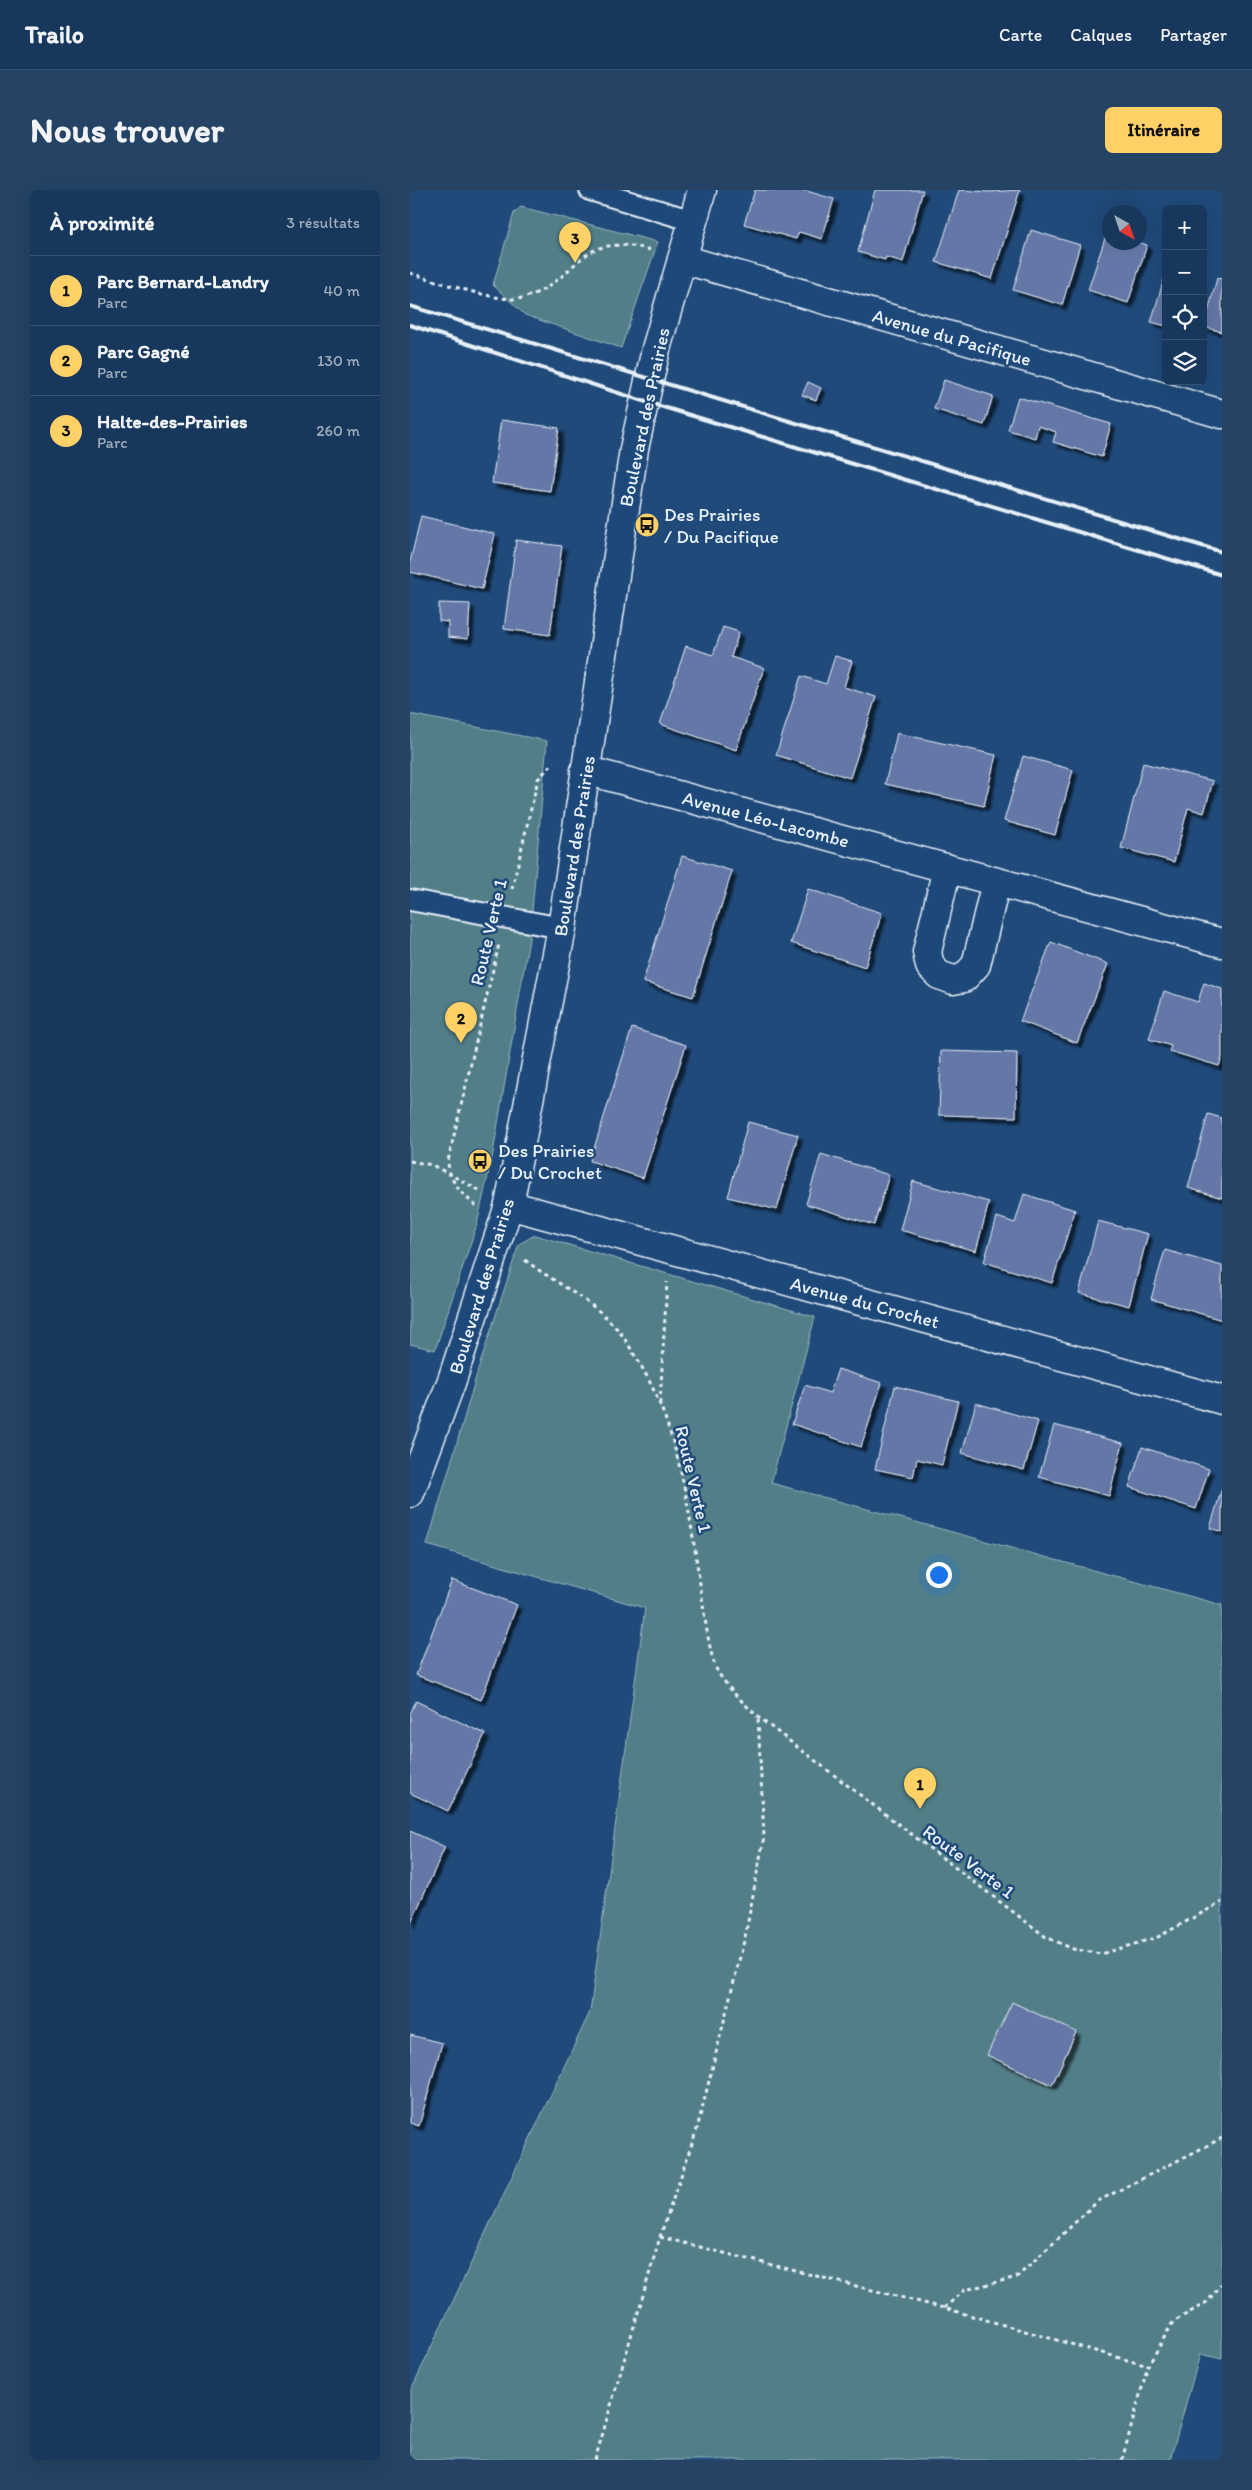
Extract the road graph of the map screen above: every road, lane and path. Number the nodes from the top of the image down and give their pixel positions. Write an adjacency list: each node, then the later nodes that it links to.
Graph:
1 (590, 190): 3 (lane)
2 (702, 190): 3 (street, Boulevard des Prairies)
3 (693, 221): 4 (street, Boulevard des Prairies)
4 (670, 256): 5 (path); 6 (street, Avenue du Pacifique); 8 (street, Boulevard des Prairies)
5 (410, 273)
6 (1222, 414)
7 (560, 756): 12 (path, Route Verte 1)
8 (585, 770): 9 (street, Avenue Léo-Lacombe); 13 (street, Boulevard des Prairies)
9 (947, 868): 10 (street, Avenue Léo-Lacombe); 10 (street)
10 (996, 882): 14 (street, Avenue Léo-Lacombe)
11 (410, 900): 12 (lane)
12 (505, 917): 13 (lane); 16 (path, Route Verte 1)
13 (562, 928): 17 (street, Boulevard des Prairies)
14 (1222, 943)
15 (410, 1161): 16 (path)
16 (449, 1174): 17 (path); 17 (path, Route Verte 1)
17 (505, 1217): 18 (street, Avenue du Crochet); 20 (path, Route Verte 1); 21 (street, Boulevard des Prairies)
18 (669, 1248): 19 (street, Avenue du Crochet); 20 (path)
19 (1222, 1400)
20 (660, 1405): 22 (path, Route Verte 1)
21 (410, 1493)
22 (758, 1717): 23 (path, Route Verte 1); 25 (path)
23 (1222, 1902)
24 (1222, 2138): 27 (path)
25 (660, 2237): 27 (path); 29 (path)
26 (1222, 2284): 28 (path)
27 (944, 2308): 28 (path)
28 (1148, 2366): 30 (path)
29 (595, 2460)
30 (1122, 2460)

